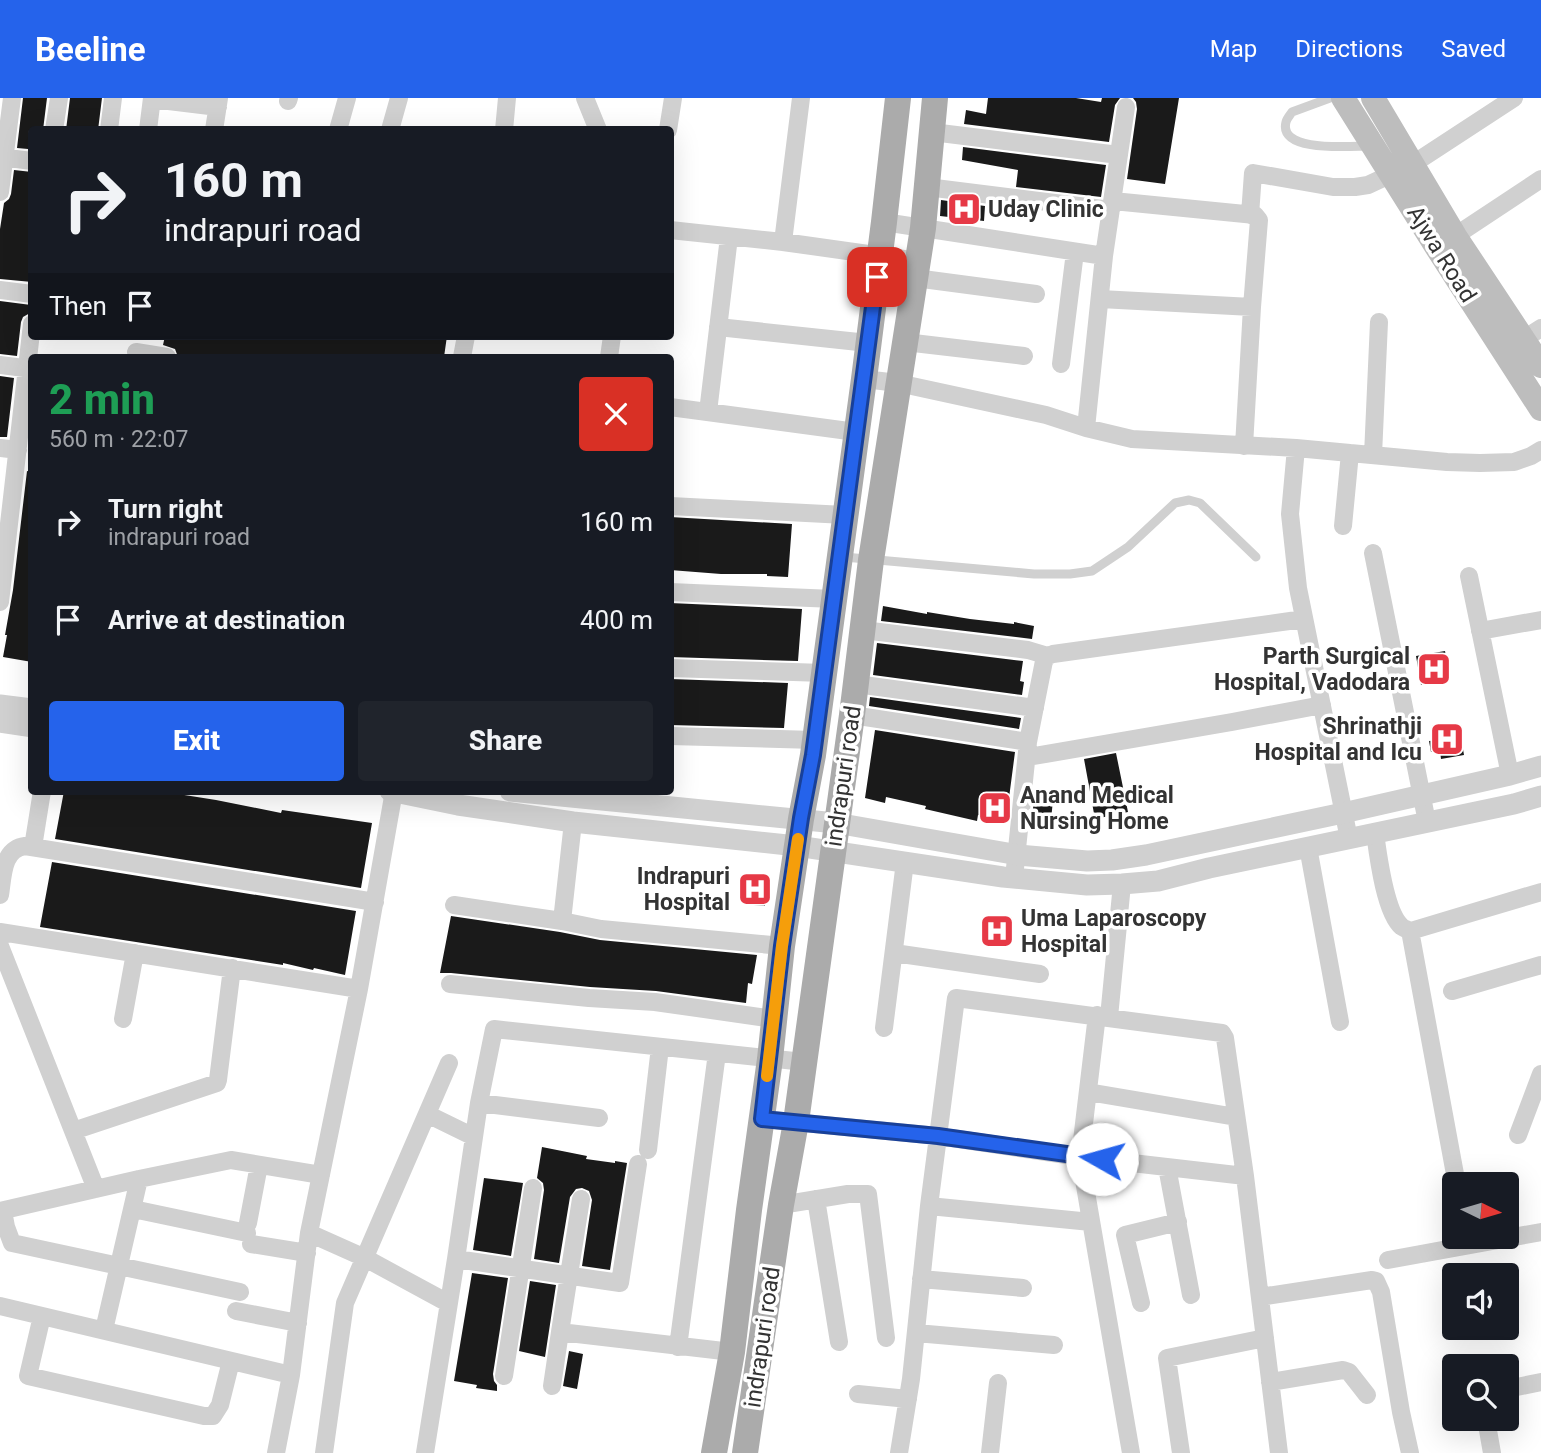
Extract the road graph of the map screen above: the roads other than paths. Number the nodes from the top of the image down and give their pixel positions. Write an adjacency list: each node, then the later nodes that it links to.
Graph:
1 (12, 98): 31 (street)
2 (59, 98): 19 (street)
3 (113, 98): 20 (street)
4 (347, 98): 23 (street)
5 (399, 98): 24 (street)
6 (507, 98): 25 (street)
7 (585, 98): 26 (street)
8 (673, 98): 27 (street)
9 (802, 98): 44 (street)
10 (898, 98): 39 (main road, indrapuri road)
11 (935, 98): 28 (main road, indrapuri road)
12 (1331, 98): 29 (lane)
13 (1343, 98): 29 (main road, Ajwa Road)
14 (1373, 98): 33 (main road, Ajwa Road)
15 (1514, 98): 33 (street)
16 (152, 99): 17 (street); 21 (street)
17 (218, 102): 22 (street)
18 (1126, 107): 30 (street)
19 (55, 126)
20 (110, 126)
21 (149, 126)
22 (215, 126)
23 (339, 126)
24 (391, 126)
25 (504, 126)
26 (596, 126)
27 (669, 126)
28 (932, 132): 30 (street); 35 (main road, indrapuri road)
29 (1373, 146): 33 (main road, Ajwa Road)
30 (1119, 155): 37 (street)
31 (2, 158): 32 (street); 36 (street)
32 (28, 161)
33 (1403, 170): 38 (street); 42 (main road, Ajwa Road); 70 (main road, Ajwa Road)
34 (1541, 179): 42 (street)
35 (927, 187): 37 (street); 40 (main road, indrapuri road)
36 (0, 192)
37 (1112, 205): 38 (street); 47 (street)
38 (1250, 215): 53 (street)
39 (884, 222): 40 (street); 46 (main road, indrapuri road)
40 (923, 228): 45 (street); 48 (main road, indrapuri road)
41 (674, 230): 43 (street)
42 (1455, 236): 56 (main road, Ajwa Road)
43 (729, 237): 44 (street); 55 (street)
44 (783, 242): 46 (street)
45 (1075, 252): 47 (street); 62 (street)
46 (880, 255): 48 (street); 59 (main road, indrapuri road)
47 (1104, 256): 52 (street)
48 (916, 269): 51 (street); 58 (main road, indrapuri road)
49 (0, 290): 50 (street)
50 (28, 294)
51 (1036, 294)
52 (1100, 299): 53 (street); 72 (street)
53 (1252, 307): 74 (street)
54 (1379, 322): 79 (street)
55 (718, 327): 59 (street); 71 (street)
56 (1533, 334): 64 (main road, Ajwa Road)
57 (146, 340): 60 (street)
58 (905, 342): 61 (street); 68 (main road, indrapuri road)
59 (868, 343): 67 (main road, indrapuri road)
60 (133, 354)
61 (1024, 356)
62 (1061, 364)
63 (0, 365): 65 (street)
64 (1541, 366)
65 (28, 369)
66 (28, 373): 76 (street)
67 (864, 379): 68 (street); 73 (main road, indrapuri road)
68 (898, 383): 72 (street); 87 (main road, indrapuri road)
69 (674, 408): 71 (street)
70 (1541, 409)
71 (708, 412): 73 (street)
72 (1086, 428): 74 (street)
73 (856, 432): 81 (main road, indrapuri road)
74 (1244, 446): 75 (street)
75 (1296, 448): 78 (street); 92 (street)
76 (9, 449): 82 (street)
77 (1541, 450): 79 (street)
78 (1350, 453): 79 (street); 83 (street)
79 (1373, 455)
80 (674, 506): 81 (street)
81 (845, 515): 85 (main road, indrapuri road)
82 (5, 521): 91 (street)
83 (1343, 526)
84 (1373, 553): 112 (street)
85 (839, 556): 87 (lane); 90 (main road, indrapuri road)
86 (1256, 557): 87 (lane)
87 (872, 560): 94 (main road, indrapuri road)
88 (1469, 576): 95 (street)
89 (674, 592): 90 (street)
90 (834, 599): 98 (main road, indrapuri road)
91 (0, 600)
92 (1304, 619): 96 (street); 101 (street)
93 (1541, 620): 95 (street)
94 (863, 630): 96 (street); 99 (main road, indrapuri road)
95 (1480, 631): 111 (street)
96 (1048, 656): 103 (street)
97 (674, 668): 98 (street)
98 (824, 673): 108 (main road, indrapuri road)
99 (856, 684): 103 (street); 104 (main road, indrapuri road)
100 (0, 705): 102 (street)
101 (1322, 705): 109 (street); 118 (street)
102 (28, 708)
103 (1035, 708): 109 (street)
104 (852, 715): 109 (street); 122 (main road, indrapuri road)
105 (0, 722): 106 (street)
106 (28, 726)
107 (674, 736): 108 (street)
108 (815, 740): 119 (main road, indrapuri road)
109 (1028, 750): 130 (street)
110 (1541, 766): 111 (street)
111 (1510, 775): 112 (street)
112 (1420, 794): 118 (street); 121 (street)
113 (41, 795): 127 (street)
114 (391, 795): 137 (street)
115 (411, 795): 120 (street)
116 (553, 795): 119 (street)
117 (1541, 796): 121 (street)
118 (1343, 813): 124 (street); 125 (street)
119 (801, 818): 122 (street); 126 (main road, indrapuri road)
120 (573, 821): 126 (street); 139 (street)
121 (1427, 822): 123 (street)
122 (836, 823): 129 (main road, indrapuri road); 130 (street)
123 (1375, 834): 124 (street); 141 (street)
124 (1349, 839): 128 (street)
125 (1202, 843): 130 (street); 132 (street)
126 (797, 846): 129 (street); 143 (main road, indrapuri road)
127 (33, 847): 136 (street); 137 (street)
128 (1308, 847): 132 (street); 155 (street)
129 (833, 850): 131 (street); 160 (main road, indrapuri road)
130 (1018, 855): 133 (street)
131 (905, 862): 133 (street); 145 (street)
132 (1209, 868): 134 (street)
133 (1014, 878): 134 (street)
134 (1122, 884): 152 (street)
135 (1541, 892): 141 (street)
136 (0, 895)
137 (375, 902): 150 (street)
138 (454, 905): 139 (street)
139 (562, 921): 143 (street)
140 (0, 932): 144 (street)
141 (1412, 932): 178 (street)
142 (0, 946): 171 (street)
143 (782, 946): 154 (main road, indrapuri road)
144 (135, 953): 147 (street); 153 (street)
145 (894, 953): 148 (street); 156 (street)
146 (1541, 965): 151 (street)
147 (232, 968): 150 (street); 171 (street)
148 (1040, 974)
149 (450, 984): 154 (street)
150 (359, 989): 179 (street)
151 (1452, 991)
152 (1103, 1016): 163 (street); 167 (street); 173 (street)
153 (123, 1019)
154 (774, 1019): 159 (main road, indrapuri road)
155 (1340, 1022)
156 (884, 1028)
157 (660, 1047): 158 (street); 165 (street); 203 (street)
158 (717, 1053): 159 (street); 222 (street)
159 (770, 1059): 160 (street); 169 (main road, indrapuri road)
160 (804, 1062): 170 (main road, indrapuri road)
161 (449, 1063): 166 (street)
162 (1541, 1074): 164 (street)
163 (1088, 1092): 167 (street); 175 (street)
164 (1537, 1097): 172 (street)
165 (479, 1103): 168 (street); 174 (street)
166 (427, 1114): 174 (street); 198 (street)
167 (1237, 1117): 180 (street)
168 (598, 1118)
169 (762, 1119): 170 (street); 223 (main road, indrapuri road)
170 (796, 1122): 173 (street); 186 (main road, indrapuri road)
171 (73, 1131): 183 (street)
172 (1518, 1135)
173 (938, 1136): 175 (street); 187 (street)
174 (474, 1137): 199 (street)
175 (1080, 1157): 177 (street); 190 (street)
176 (259, 1165): 179 (street); 181 (street); 193 (street)
177 (1167, 1167): 180 (street); 191 (street)
178 (1455, 1172)
179 (321, 1175): 194 (street)
180 (1245, 1176): 208 (street)
181 (139, 1179): 183 (street); 188 (street)
182 (533, 1188): 202 (street)
183 (96, 1189): 189 (street)
184 (581, 1199): 203 (street)
185 (816, 1199): 186 (street); 218 (street); 220 (street)
186 (781, 1205): 240 (main road, indrapuri road)
187 (929, 1206): 190 (street); 204 (street)
188 (133, 1209): 193 (street); 201 (street)
189 (1, 1211): 201 (street)
190 (1091, 1222): 243 (street)
191 (1178, 1222): 207 (street); 210 (street)
192 (1541, 1232): 195 (street)
193 (249, 1233): 197 (street)
194 (309, 1233): 197 (street); 198 (street)
195 (1519, 1235)
196 (1442, 1248): 200 (street)
197 (307, 1253): 214 (street)
198 (365, 1258): 209 (street); 238 (street)
199 (456, 1259): 202 (street); 209 (street)
200 (1388, 1260)
201 (118, 1266): 206 (street); 215 (street)
202 (521, 1268): 203 (street); 226 (street)
203 (569, 1276): 216 (street)
204 (921, 1279): 205 (street); 217 (street)
205 (1023, 1288)
206 (240, 1292)
207 (1191, 1295)
208 (1259, 1297): 219 (street); 246 (street)
209 (448, 1303): 239 (street)
210 (1141, 1303)
211 (0, 1306): 213 (street)
212 (236, 1311): 214 (street)
213 (42, 1316): 215 (street); 224 (street)
214 (298, 1323): 225 (street)
215 (104, 1330): 224 (street)
216 (560, 1332): 222 (street); 230 (street)
217 (916, 1333): 221 (street); 234 (street)
218 (887, 1338)
219 (1265, 1338): 227 (street); 244 (street)
220 (839, 1342)
221 (1054, 1345)
222 (678, 1347): 223 (street)
223 (732, 1352): 236 (main road, indrapuri road)
224 (231, 1361): 225 (street)
225 (290, 1375): 237 (street)
226 (504, 1376)
227 (1270, 1382): 233 (street); 245 (street)
228 (1541, 1382): 231 (street)
229 (998, 1383): 242 (street)
230 (552, 1386)
231 (1519, 1387)
232 (859, 1394): 234 (street)
233 (1367, 1395)
234 (908, 1399): 241 (street)
235 (1488, 1431): 247 (street)
236 (719, 1452)
237 (276, 1453)
238 (324, 1453)
239 (425, 1453)
240 (745, 1453)
241 (899, 1453)
242 (990, 1453)
243 (1131, 1453)
244 (1181, 1453)
245 (1279, 1453)
246 (1410, 1453)
247 (1492, 1453)

